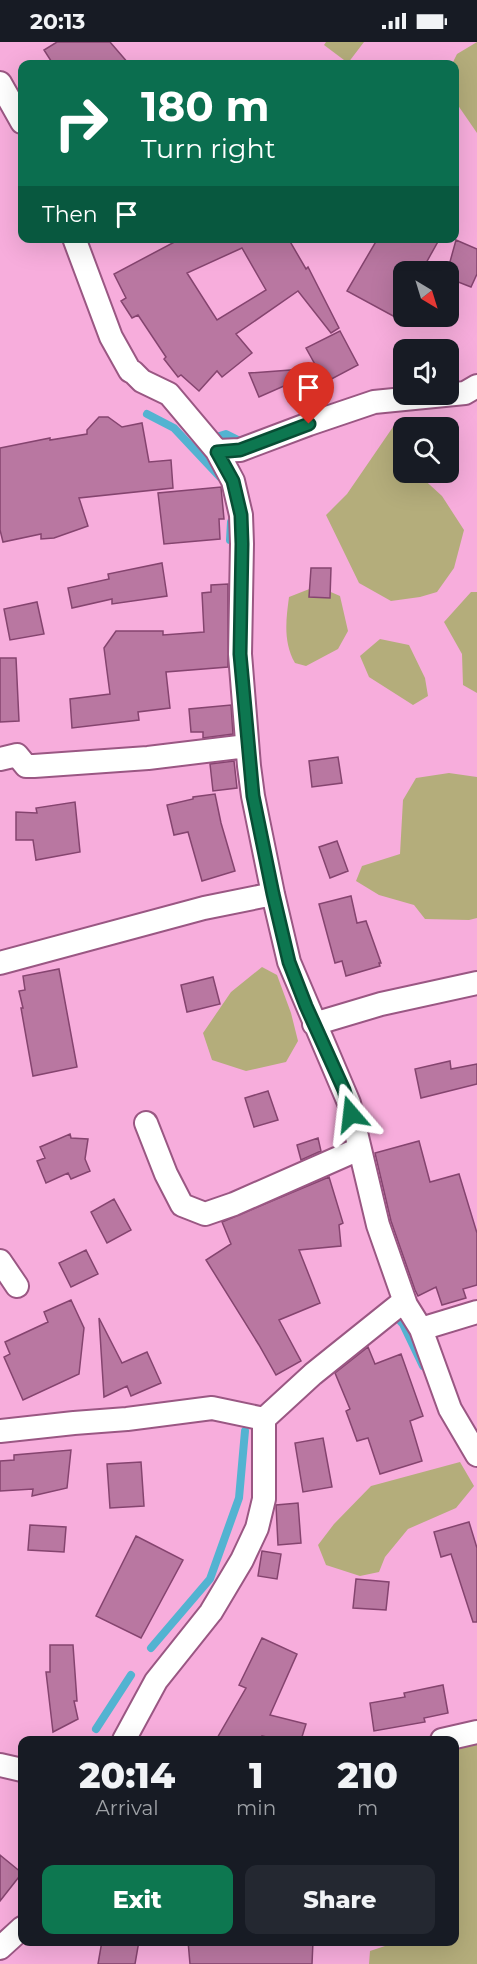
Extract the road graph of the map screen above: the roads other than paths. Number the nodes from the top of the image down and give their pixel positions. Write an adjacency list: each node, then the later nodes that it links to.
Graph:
1 (0, 83): 2 (street)
2 (18, 115)
3 (76, 243): 5 (street)
4 (477, 386): 5 (street)
5 (217, 452): 6 (street)
6 (247, 746): 7 (street); 8 (street)
7 (0, 759)
8 (273, 894): 9 (street); 11 (street)
9 (0, 963)
10 (477, 983): 11 (street)
11 (314, 1023): 13 (street)
12 (146, 1123): 13 (street)
13 (359, 1149): 16 (street)
14 (0, 1260): 15 (street)
15 (16, 1287)
16 (404, 1301): 18 (street); 19 (street)
17 (477, 1312): 18 (street)
18 (421, 1329): 21 (street)
19 (264, 1419): 20 (street); 23 (street)
20 (0, 1431)
21 (477, 1455)
22 (477, 1732): 24 (street)
23 (126, 1736)
24 (459, 1736)
25 (0, 1765): 26 (street)
26 (18, 1769)
27 (18, 1932): 28 (street)
28 (0, 1948)

